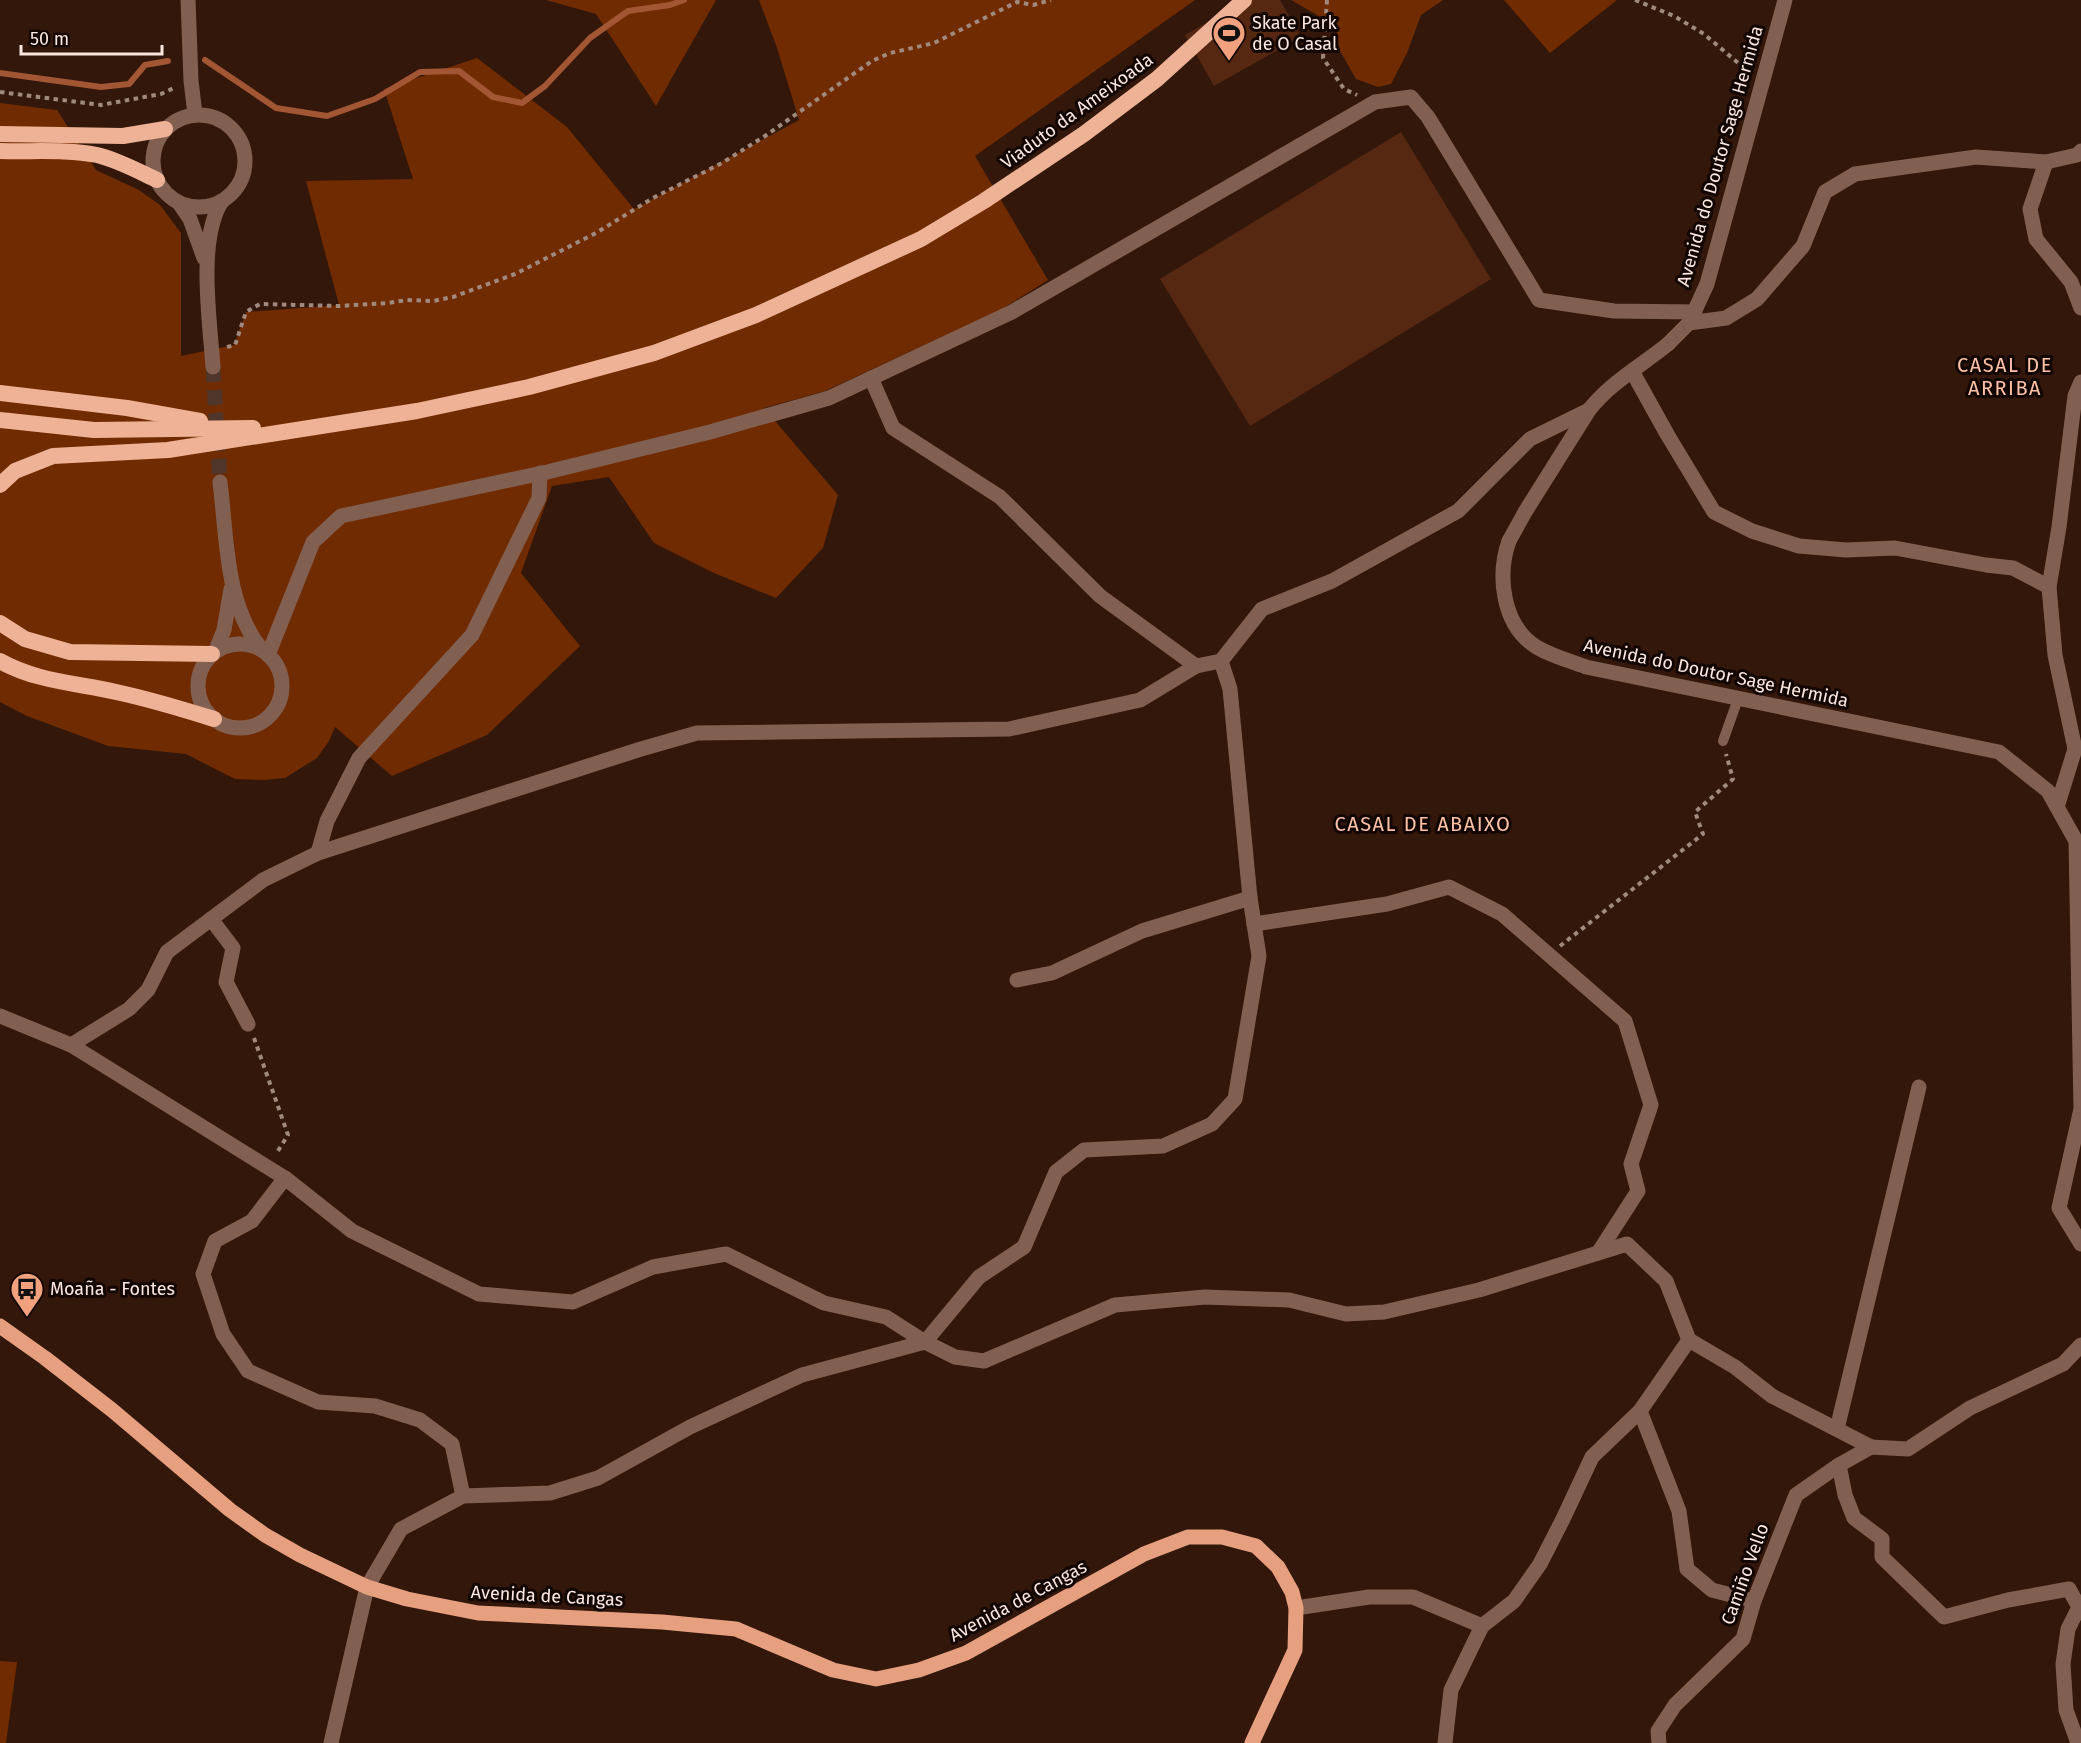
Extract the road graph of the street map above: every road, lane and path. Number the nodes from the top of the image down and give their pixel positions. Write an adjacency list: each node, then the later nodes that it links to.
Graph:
1 (188, 0): 8 (street)
2 (1051, 0): 7 (path)
3 (1244, 0): 32 (highway, Viaduto da Ameixoada)
4 (1327, 0): 11 (path)
5 (1635, 0): 9 (path)
6 (1785, 0): 9 (street, Avenida do Doutor Sage Hermida)
7 (1017, 1): 24 (path)
8 (191, 81): 10 (path); 12 (street)
9 (1762, 83): 23 (street, Avenida do Doutor Sage Hermida)
10 (0, 92)
11 (1375, 102): 23 (street); 27 (street)
12 (195, 114): 13 (street); 19 (street)
13 (165, 129): 14 (highway); 18 (street)
14 (0, 134)
15 (2081, 151): 17 (street)
16 (0, 152): 18 (highway)
17 (2046, 162): 22 (street); 23 (street)
18 (157, 180): 20 (street)
19 (222, 201): 20 (street); 21 (street)
20 (178, 203): 21 (street)
21 (207, 270): 24 (street)
22 (2081, 308)
23 (1692, 317): 26 (street, Avenida do Doutor Sage Hermida)
24 (212, 350): 25 (street)
25 (213, 367)
26 (1632, 371): 30 (street, Avenida do Doutor Sage Hermida); 38 (street)
27 (871, 378): 34 (street); 44 (street)
28 (2081, 382): 38 (street)
29 (0, 393): 33 (highway)
30 (1589, 410): 43 (street); 45 (street, Avenida do Doutor Sage Hermida)
31 (0, 420): 33 (highway)
32 (332, 424): 33 (highway); 36 (highway)
33 (239, 428)
34 (540, 473): 41 (street); 49 (street)
35 (220, 482): 37 (street)
36 (0, 485)
37 (232, 583): 40 (street); 41 (street)
38 (2049, 587): 48 (street)
39 (0, 623): 40 (highway)
40 (214, 652): 41 (street); 46 (street)
41 (265, 653): 46 (street)
42 (0, 661): 46 (highway)
43 (1221, 661): 44 (street); 50 (street)
44 (1196, 666): 49 (street)
45 (1738, 699): 47 (lane); 48 (street, Avenida do Doutor Sage Hermida)
46 (214, 719)
47 (1723, 741): 53 (path)
48 (2057, 807): 55 (street, Avenida do Doutor Sage Hermida)
49 (318, 853): 51 (street)
50 (1250, 898): 52 (street); 54 (street)
51 (211, 919): 57 (street); 58 (street)
52 (1254, 924): 53 (street); 66 (street)
53 (1549, 954): 63 (street)
54 (1017, 980)
55 (2080, 992): 62 (street, Avenida do Doutor Sage Hermida)
56 (0, 1016): 58 (street)
57 (248, 1024): 60 (path)
58 (71, 1045): 60 (street)
59 (1919, 1087): 69 (street)
60 (268, 1167): 61 (street)
61 (285, 1178): 66 (street); 72 (street)
62 (2081, 1244)
63 (1598, 1253): 65 (street); 66 (street)
64 (0, 1326): 73 (main road, Avenida de Cangas)
65 (1689, 1340): 68 (street); 69 (street)
66 (924, 1342): 72 (street)
67 (2081, 1346): 70 (street)
68 (1640, 1411): 74 (street); 76 (street)
69 (1837, 1429): 70 (street)
70 (1871, 1448): 71 (street)
71 (1839, 1465): 74 (street, Camiño Vello); 77 (street)
72 (463, 1496): 73 (street)
73 (367, 1587): 75 (main road, Avenida de Cangas); 78 (street)
74 (1755, 1601): 81 (street, Camiño Vello)
75 (1296, 1608): 76 (street); 79 (main road, Avenida de Cangas)
76 (1482, 1626): 80 (street)
77 (2075, 1742)
78 (331, 1743)
79 (1252, 1743)
80 (1444, 1743)
81 (1659, 1743)

